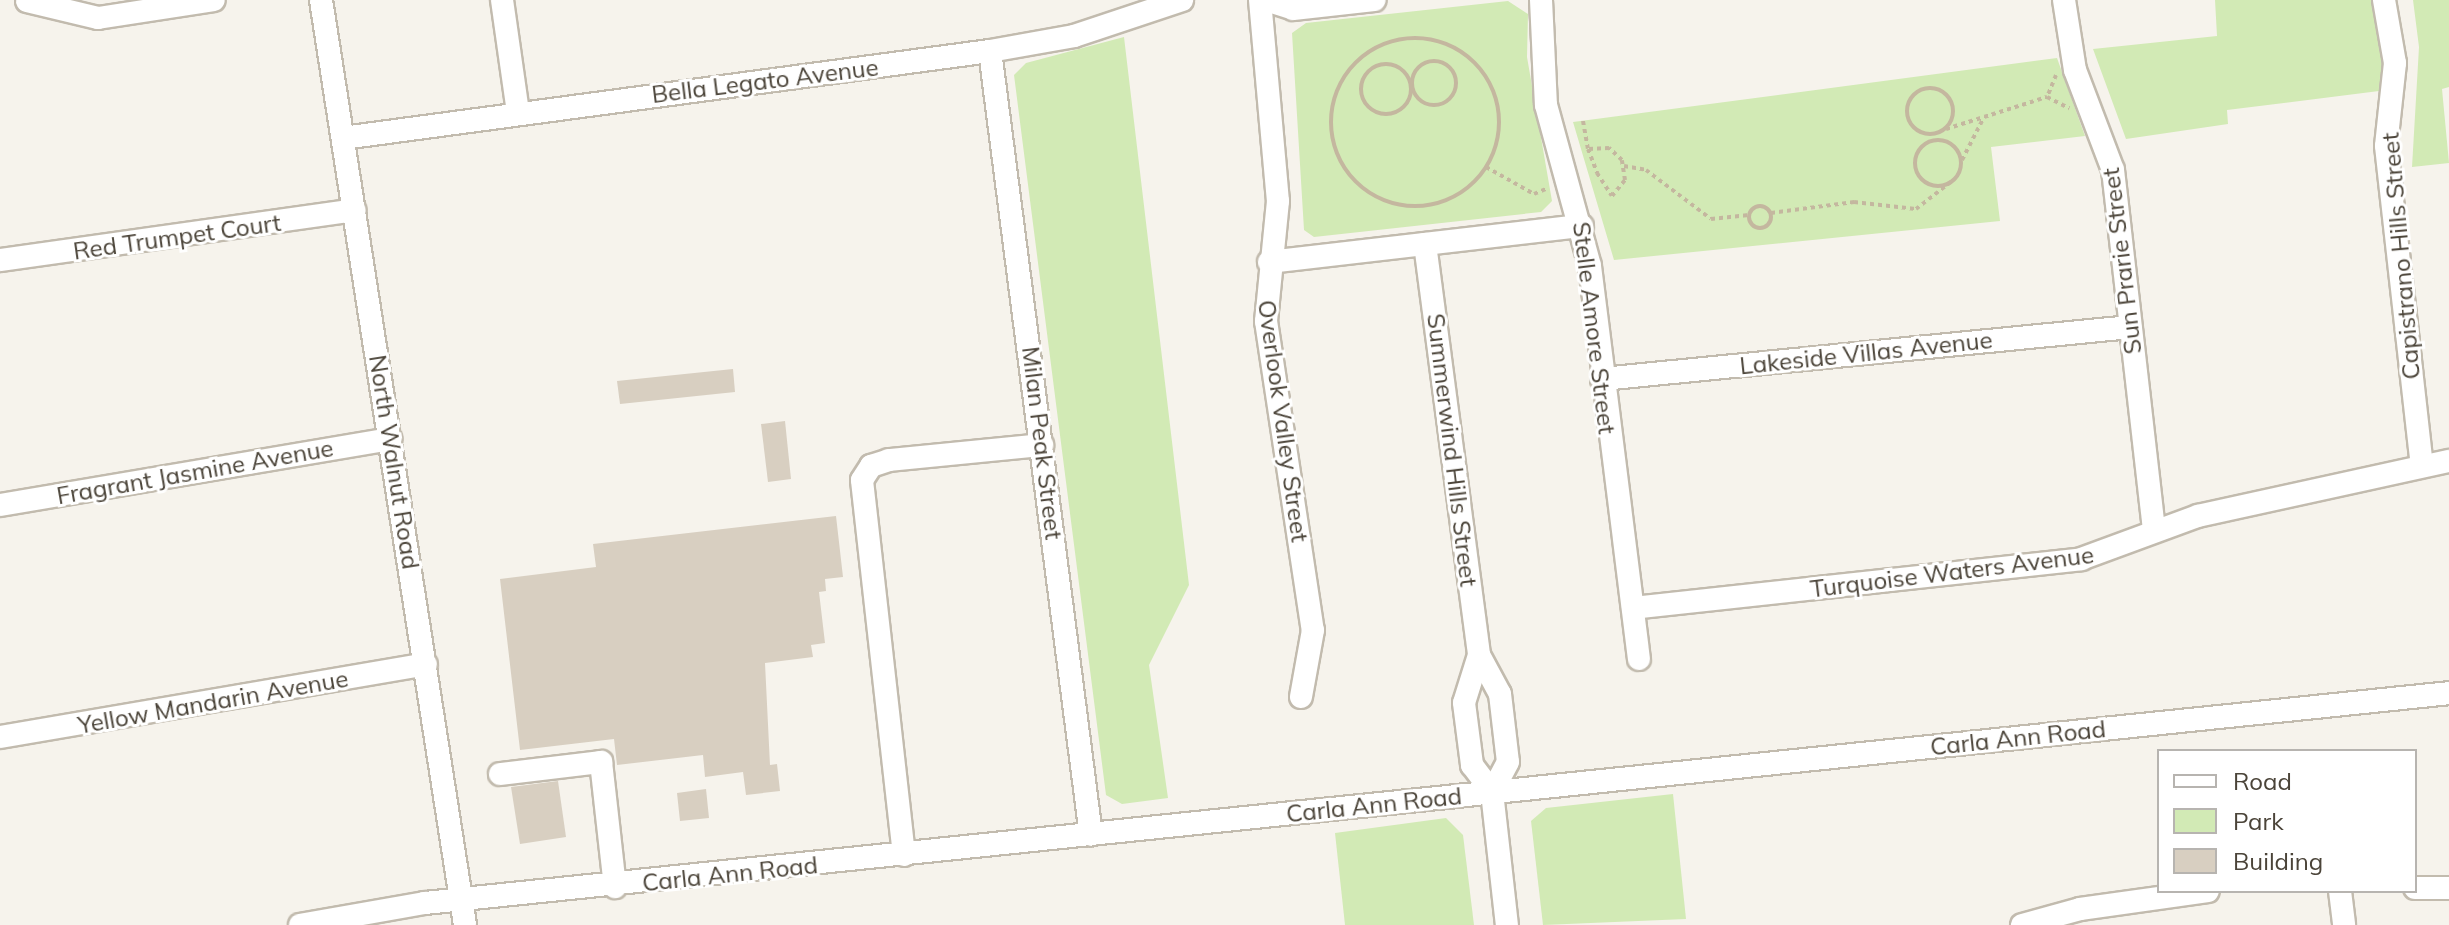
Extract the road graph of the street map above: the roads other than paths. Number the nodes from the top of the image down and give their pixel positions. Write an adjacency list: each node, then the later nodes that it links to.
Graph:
1 (214, 0): 10 (street)
2 (321, 0): 13 (street, North Walnut Road)
3 (502, 0): 12 (street)
4 (1182, 0): 11 (street, Bella Legato Avenue)
5 (1263, 0): 6 (street); 18 (street, Overlook Valley Street)
6 (1375, 0)
7 (1541, 0): 15 (street, Stelle Amore Street)
8 (2064, 0): 19 (street, Sun Prarie Street)
9 (2384, 0): 24 (street, Capistrano Hills Street)
10 (27, 1)
11 (990, 51): 12 (street, Bella Legato Avenue); 22 (street, Milan Peak Street)
12 (518, 113): 13 (street, Bella Legato Avenue)
13 (343, 138): 14 (street, North Walnut Road)
14 (354, 210): 17 (street, Red Trumpet Court); 21 (street, North Walnut Road)
15 (1580, 216): 16 (street); 20 (street, Stelle Amore Street)
16 (1425, 244): 18 (street); 28 (street, Summerwind Hills Street)
17 (0, 260)
18 (1269, 262): 32 (street, Overlook Valley Street)
19 (2130, 327): 20 (street, Lakeside Villas Avenue); 26 (street, Sun Prarie Street)
20 (1602, 379): 27 (street, Stelle Amore Street)
21 (390, 439): 25 (street, Fragrant Jasmine Avenue); 30 (street, North Walnut Road)
22 (1042, 445): 36 (street, Milan Peak Street); 37 (street)
23 (2449, 461): 24 (street, Turquoise Waters Avenue)
24 (2422, 465): 26 (street, Turquoise Waters Avenue)
25 (0, 505)
26 (2154, 529): 27 (street, Turquoise Waters Avenue)
27 (1633, 608): 29 (street, Stelle Amore Street)
28 (1479, 655): 35 (street, Summerwind Hills Street); 35 (street, Summerwind Hills Street)
29 (1639, 659)
30 (426, 664): 33 (street, Yellow Mandarin Avenue); 43 (street, North Walnut Road)
31 (2449, 693): 35 (street, Carla Ann Road)
32 (1301, 697)
33 (0, 737)
34 (500, 774): 38 (street)
35 (1492, 792): 36 (street, Carla Ann Road); 46 (street)
36 (1091, 835): 37 (street, Carla Ann Road)
37 (904, 855): 38 (street, Carla Ann Road)
38 (615, 887): 43 (street, Carla Ann Road)
39 (2417, 888): 40 (street)
40 (2449, 888)
41 (2197, 893): 47 (street)
42 (2340, 893): 48 (street)
43 (462, 900): 44 (street, Carla Ann Road); 45 (street, North Walnut Road)
44 (300, 925)
45 (465, 925)
46 (1507, 925)
47 (2022, 925)
48 (2344, 925)

